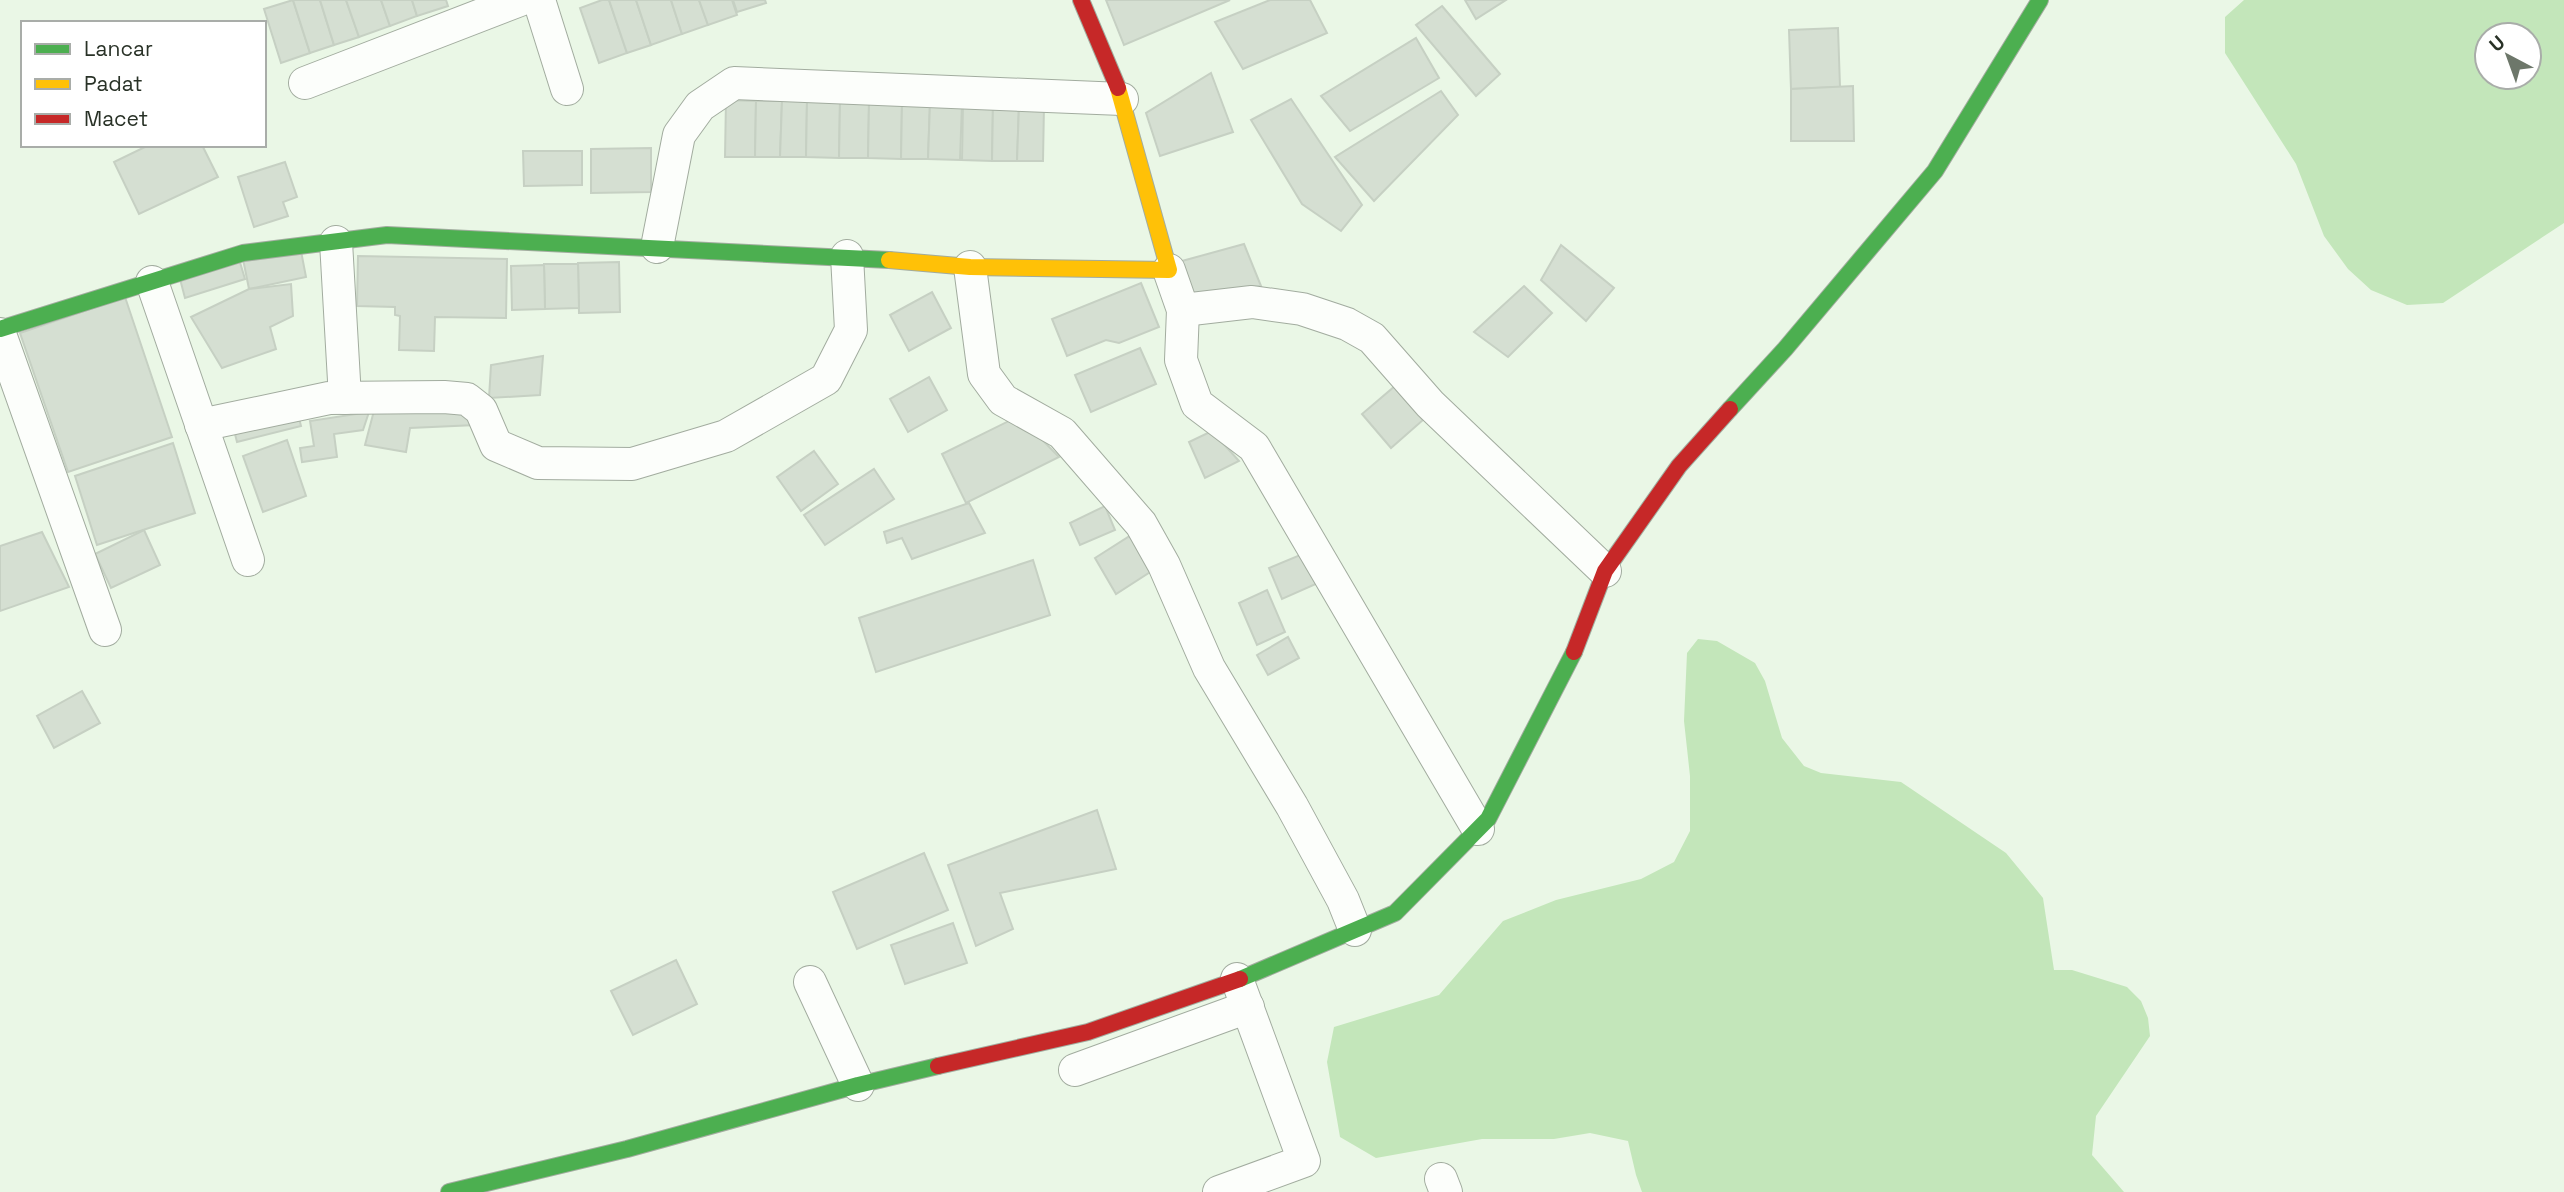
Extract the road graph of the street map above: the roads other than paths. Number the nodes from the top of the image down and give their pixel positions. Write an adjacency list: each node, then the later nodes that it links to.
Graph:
1 (520, 0): 5 (street)
2 (539, 0): 6 (street)
3 (1081, 0): 7 (street)
4 (2040, 0): 19 (street)
5 (305, 83)
6 (568, 89)
7 (1122, 99): 9 (street); 12 (street)
8 (336, 242): 9 (street); 13 (street); 16 (street)
9 (657, 247): 10 (street)
10 (847, 256): 11 (street); 16 (street)
11 (970, 268): 12 (street); 22 (street)
12 (1169, 270): 14 (street)
13 (152, 282): 15 (street); 17 (street)
14 (1183, 310): 19 (street); 21 (street)
15 (0, 332): 20 (street)
16 (345, 398): 17 (street)
17 (201, 425): 18 (street)
18 (248, 559)
19 (1605, 570): 21 (street)
20 (105, 630)
21 (1478, 830): 22 (street)
22 (1355, 930): 24 (street)
23 (810, 982): 26 (street)
24 (1242, 993): 25 (street); 26 (street); 27 (street)
25 (1075, 1070)
26 (858, 1085): 28 (street)
27 (1271, 1183): 29 (street)
28 (449, 1192)
29 (1219, 1192)

